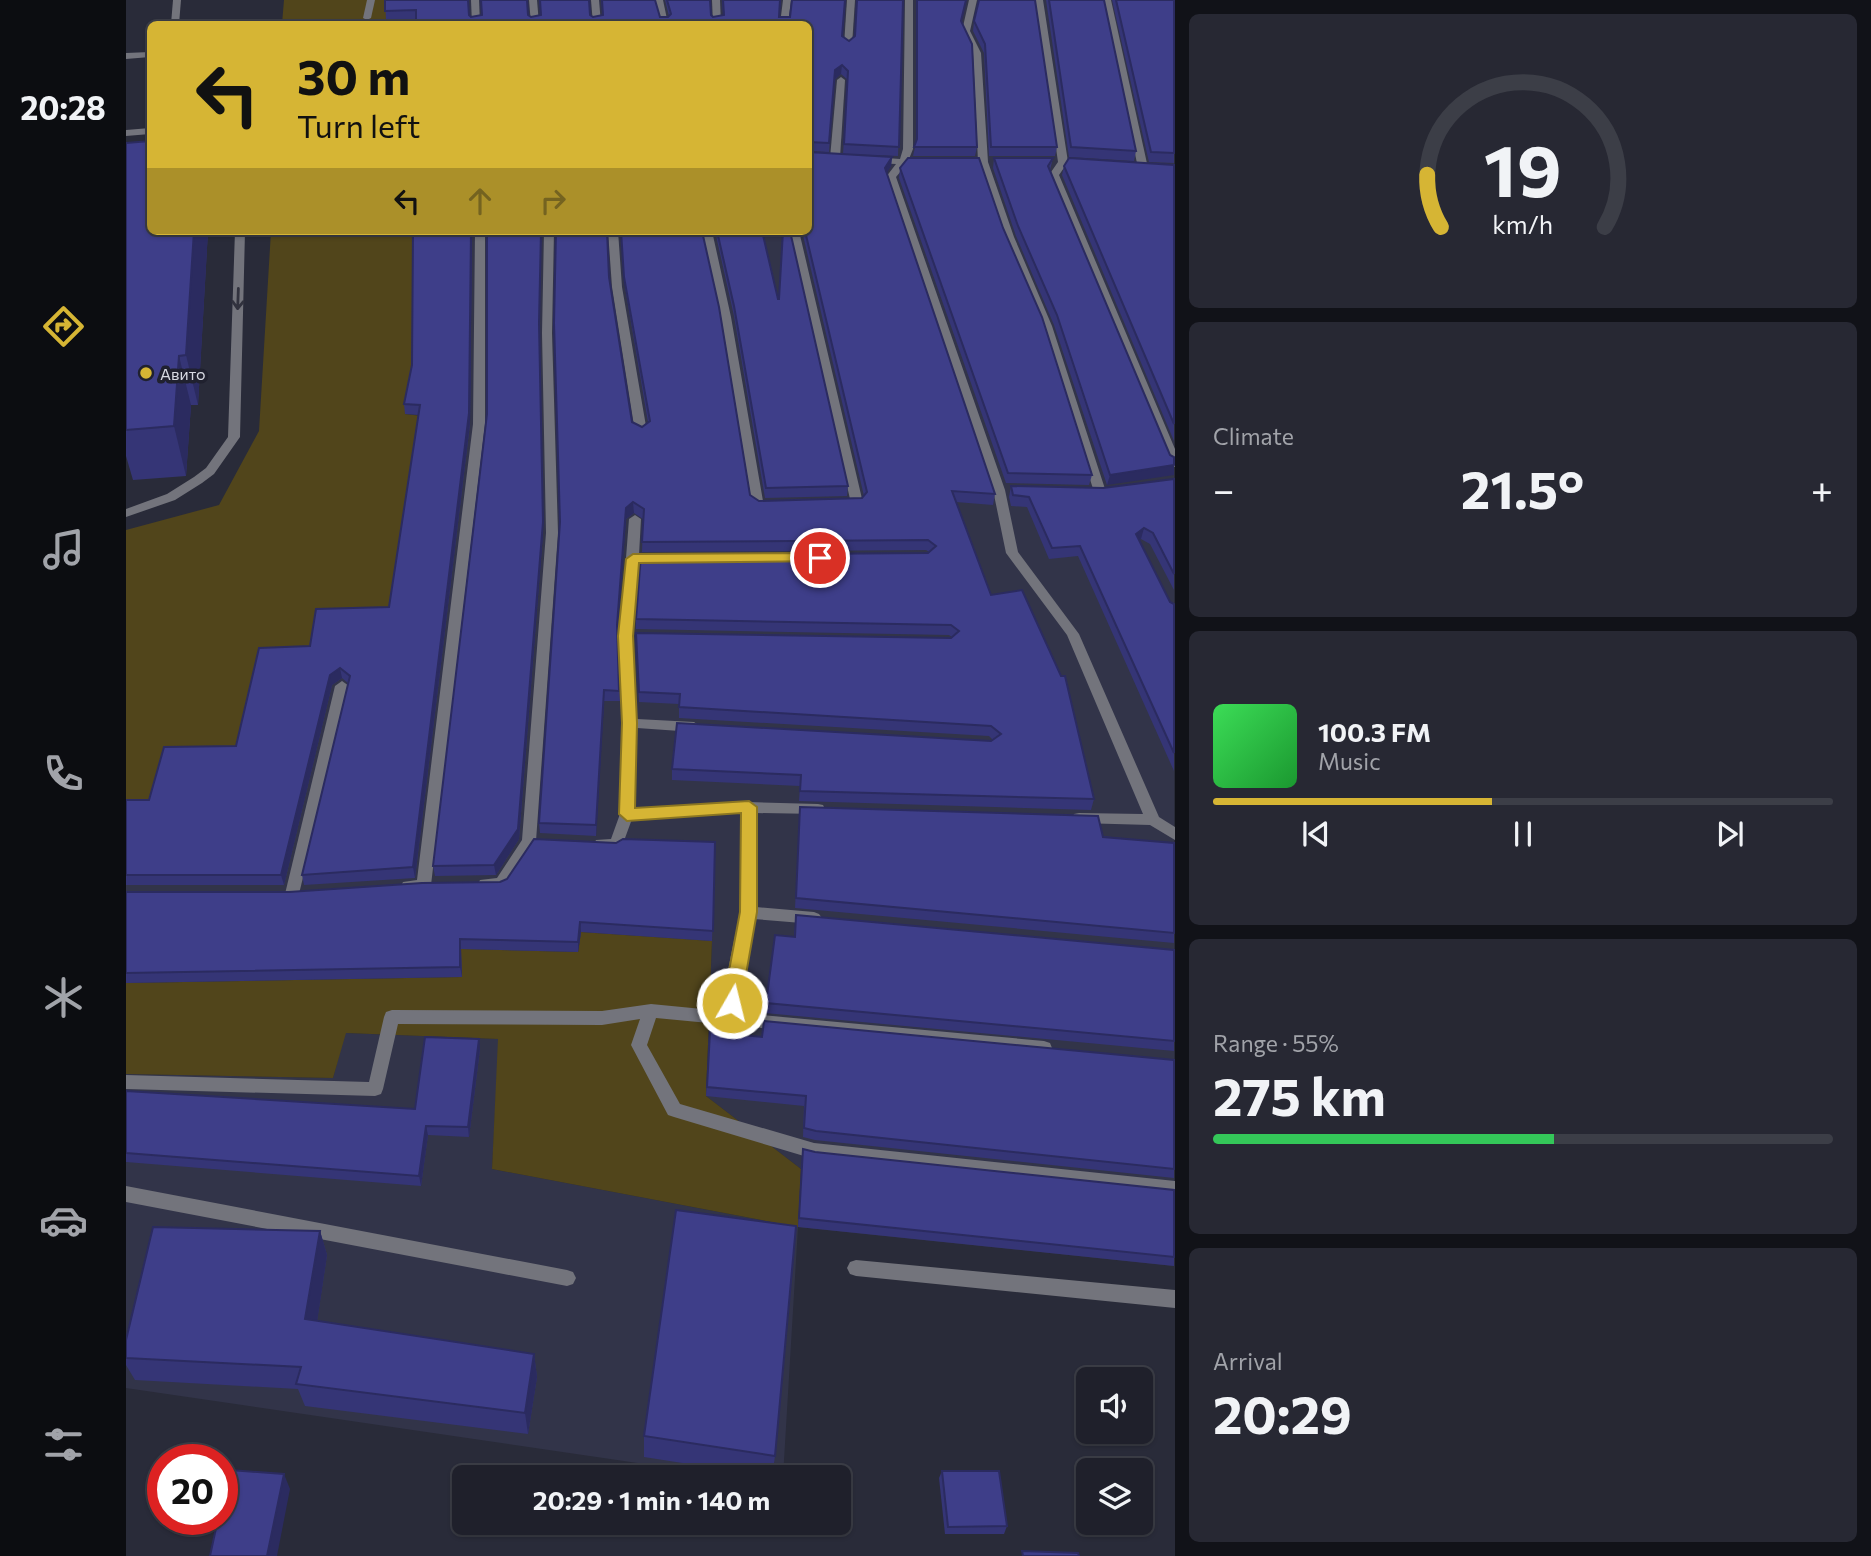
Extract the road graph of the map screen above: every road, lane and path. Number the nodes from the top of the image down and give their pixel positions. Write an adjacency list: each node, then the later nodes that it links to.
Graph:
1 (177, 0): 15 (lane)
2 (371, 0): 14 (lane)
3 (475, 0): 16 (lane)
4 (533, 0): 17 (lane)
5 (595, 0): 18 (lane)
6 (659, 0): 19 (lane)
7 (716, 0): 20 (lane)
8 (786, 0): 21 (lane)
9 (851, 0): 22 (lane)
10 (909, 0): 28 (lane)
11 (972, 0): 30 (lane)
12 (1039, 0): 33 (lane)
13 (1107, 0): 35 (lane)
14 (367, 18)
15 (175, 21)
16 (476, 21)
17 (534, 21)
18 (597, 21)
19 (663, 21)
20 (717, 21)
21 (784, 21)
22 (848, 45)
23 (147, 55): 24 (lane)
24 (126, 56)
25 (841, 80): 28 (lane)
26 (147, 131): 27 (lane)
27 (126, 132)
28 (910, 162): 58 (lane)
29 (970, 162): 30 (lane)
30 (984, 162): 31 (lane); 44 (lane)
31 (997, 162)
32 (1050, 162): 33 (lane)
33 (1063, 162): 34 (lane); 43 (lane)
34 (1076, 163)
35 (1130, 167)
36 (240, 235): 47 (lane, one-way to 47)
37 (480, 235): 62 (lane)
38 (549, 235): 61 (lane)
39 (613, 235): 42 (lane)
40 (709, 235): 46 (lane)
41 (795, 235): 45 (lane)
42 (641, 432)
43 (1174, 464)
44 (1100, 492)
45 (832, 503)
46 (783, 505)
47 (126, 513)
48 (635, 519): 50 (lane)
49 (675, 558): 50 (lane)
50 (633, 559): 52 (lane)
51 (342, 686): 63 (lane)
52 (630, 723): 53 (lane); 56 (lane)
53 (713, 728)
54 (749, 807): 55 (lane); 56 (lane); 64 (lane)
55 (832, 810)
56 (627, 814): 60 (lane)
57 (1069, 818): 58 (lane)
58 (1153, 820): 59 (lane)
59 (1174, 835)
60 (591, 844)
61 (475, 885)
62 (398, 887)
63 (291, 894)
64 (748, 912): 65 (lane); 67 (lane)
65 (831, 919)
66 (650, 1011): 67 (lane); 69 (lane); 70 (lane)
67 (731, 1018): 68 (lane)
68 (1064, 1050)
69 (126, 1082)
70 (1174, 1189)
71 (126, 1194): 73 (lane)
72 (856, 1268): 74 (lane)
73 (567, 1278)
74 (1174, 1299)

